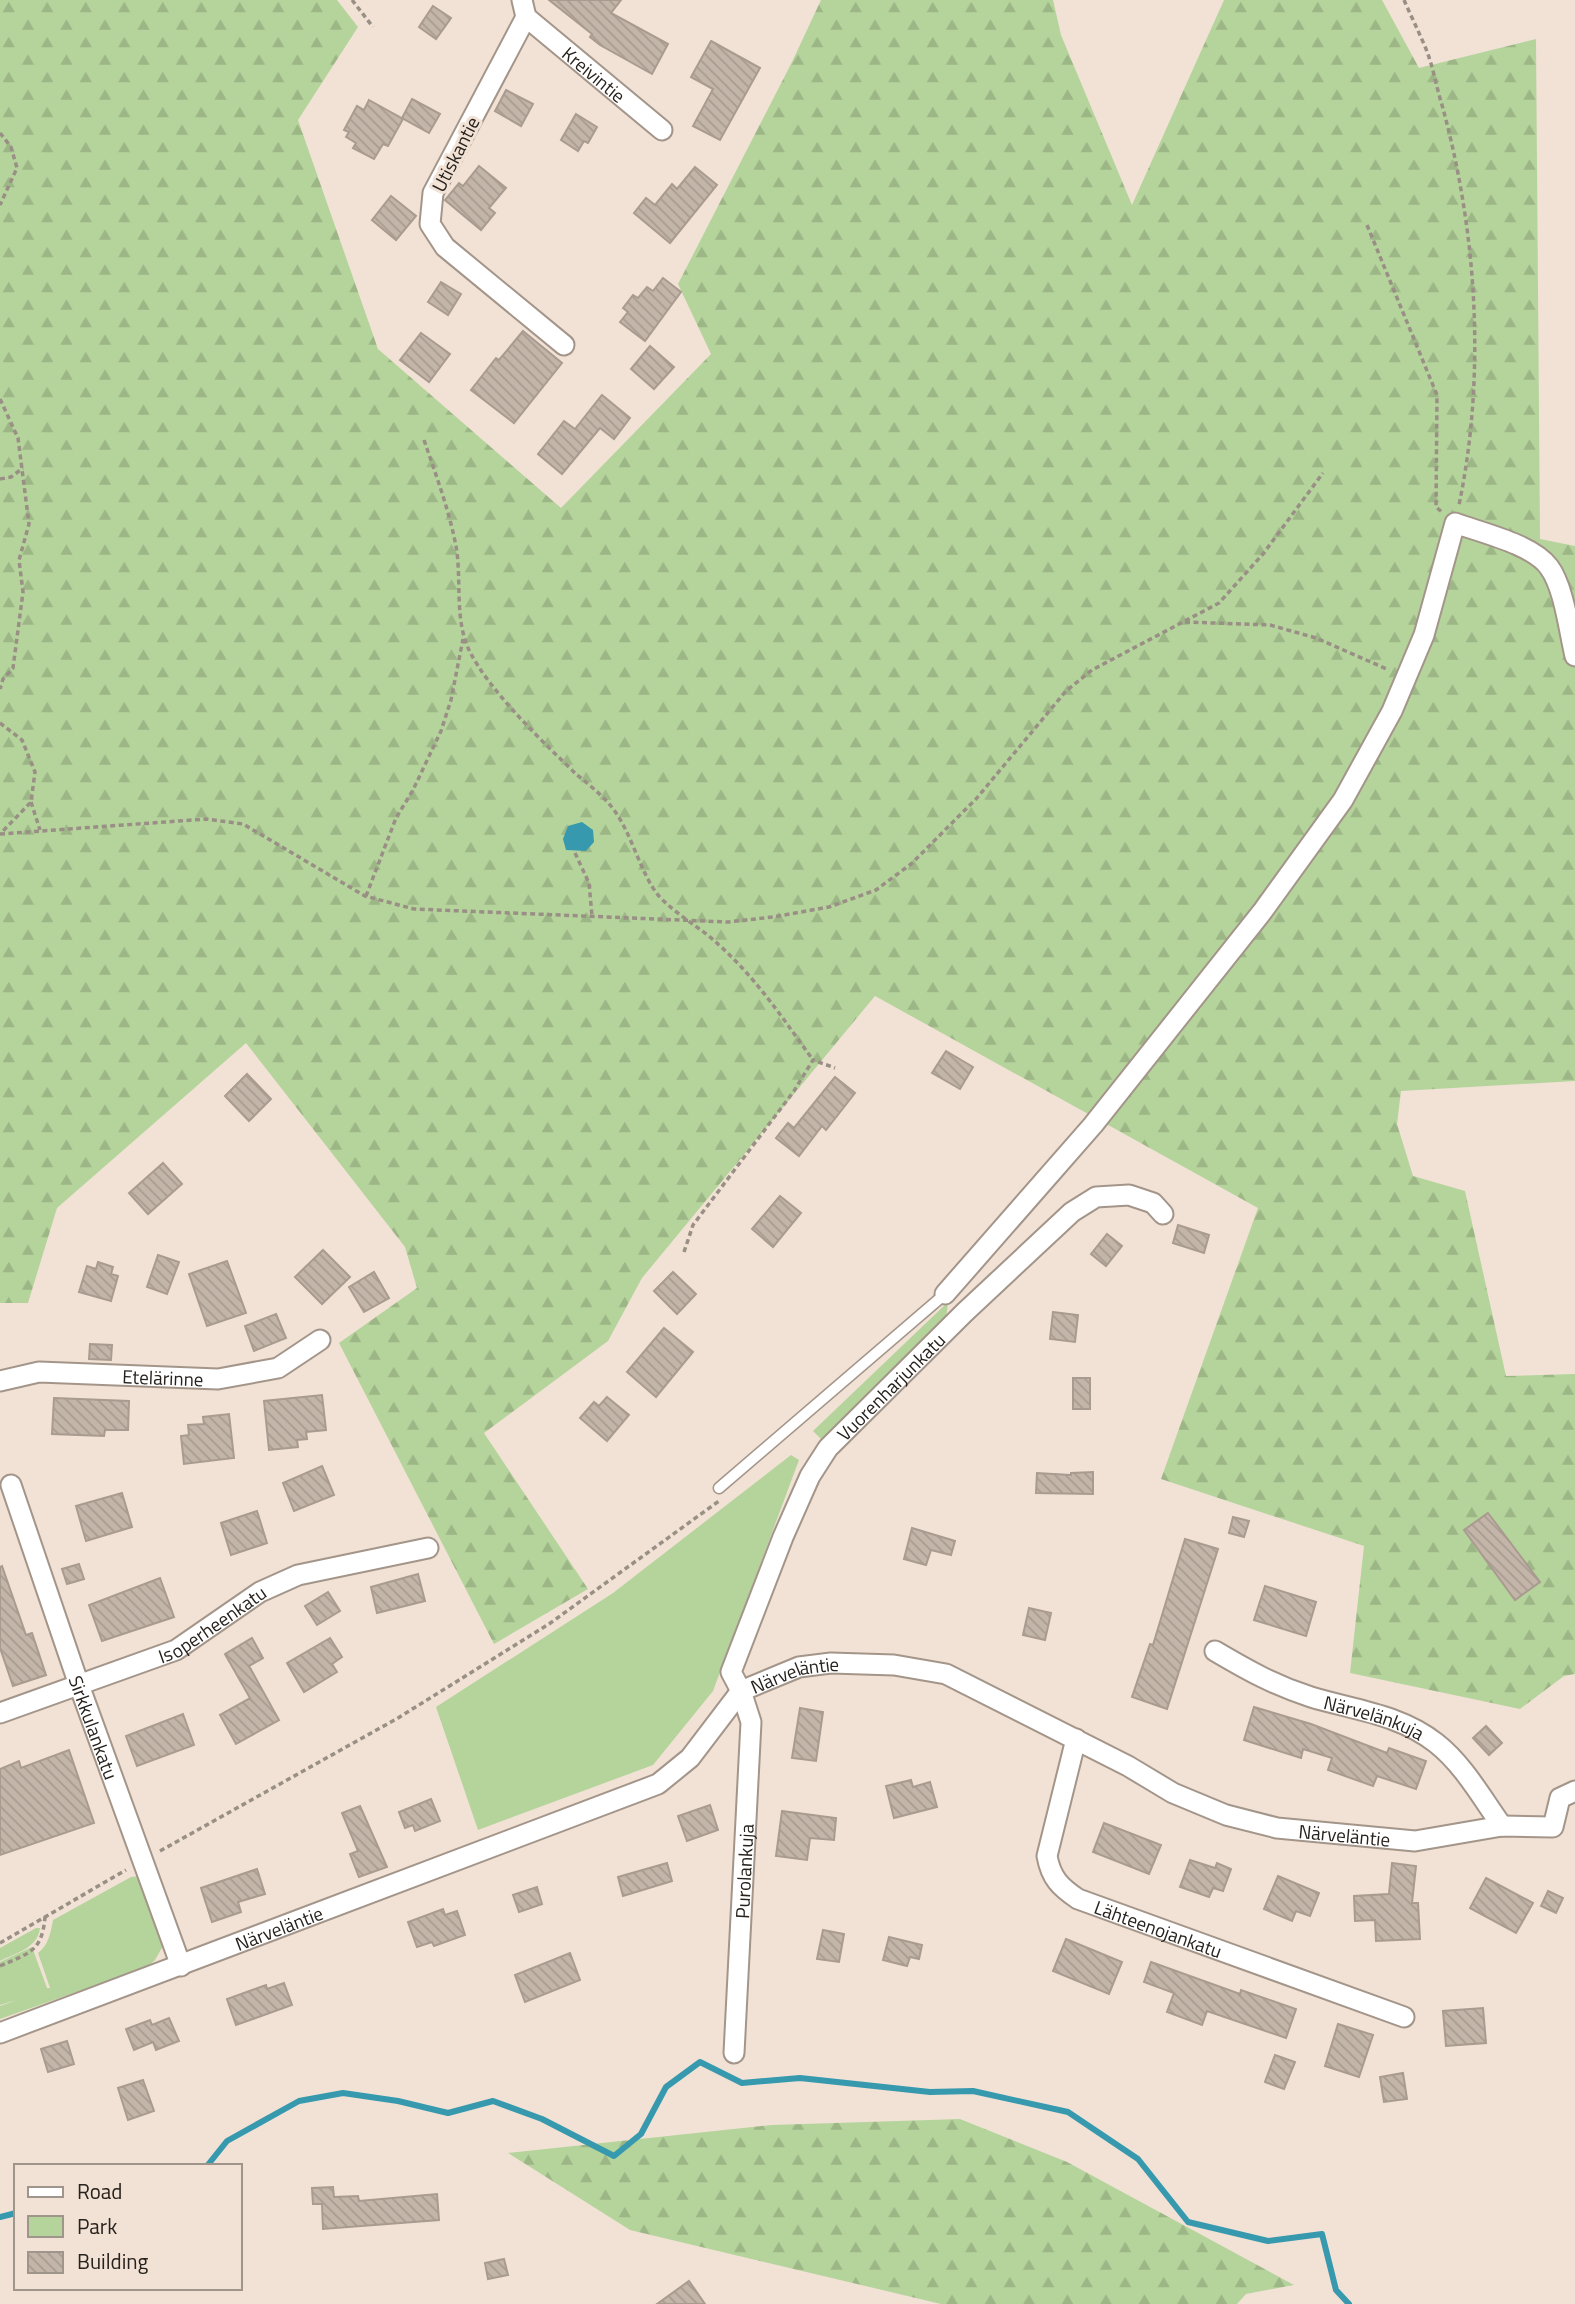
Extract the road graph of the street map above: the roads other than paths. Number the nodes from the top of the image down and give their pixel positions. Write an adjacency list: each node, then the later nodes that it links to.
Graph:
1 (524, 9): 2 (street, Kreivintie); 3 (street, Utiskantie)
2 (662, 130)
3 (564, 345)
4 (1575, 656): 6 (street)
5 (1163, 1214): 14 (street, Vuorenharjunkatu)
6 (945, 1294): 10 (lane)
7 (320, 1340): 8 (street, Etelärinne)
8 (0, 1381)
9 (11, 1485): 13 (street, Sirkkulankatu)
10 (723, 1492)
11 (428, 1548): 13 (street, Isoperheenkatu)
12 (1215, 1651): 18 (street, Närvelänkuja)
13 (79, 1685): 15 (street, Isoperheenkatu); 19 (street, Sirkkulankatu)
14 (741, 1691): 16 (street, Närveläntie); 19 (street, Närveläntie); 22 (street, Purolankuja)
15 (0, 1713)
16 (1076, 1739): 18 (street, Närveläntie); 20 (street, Lähteenojankatu)
17 (1575, 1791): 18 (street, Närveläntie)
18 (1502, 1826)
19 (181, 1966): 21 (street, Närveläntie)
20 (1404, 2017)
21 (0, 2033)
22 (734, 2053)

